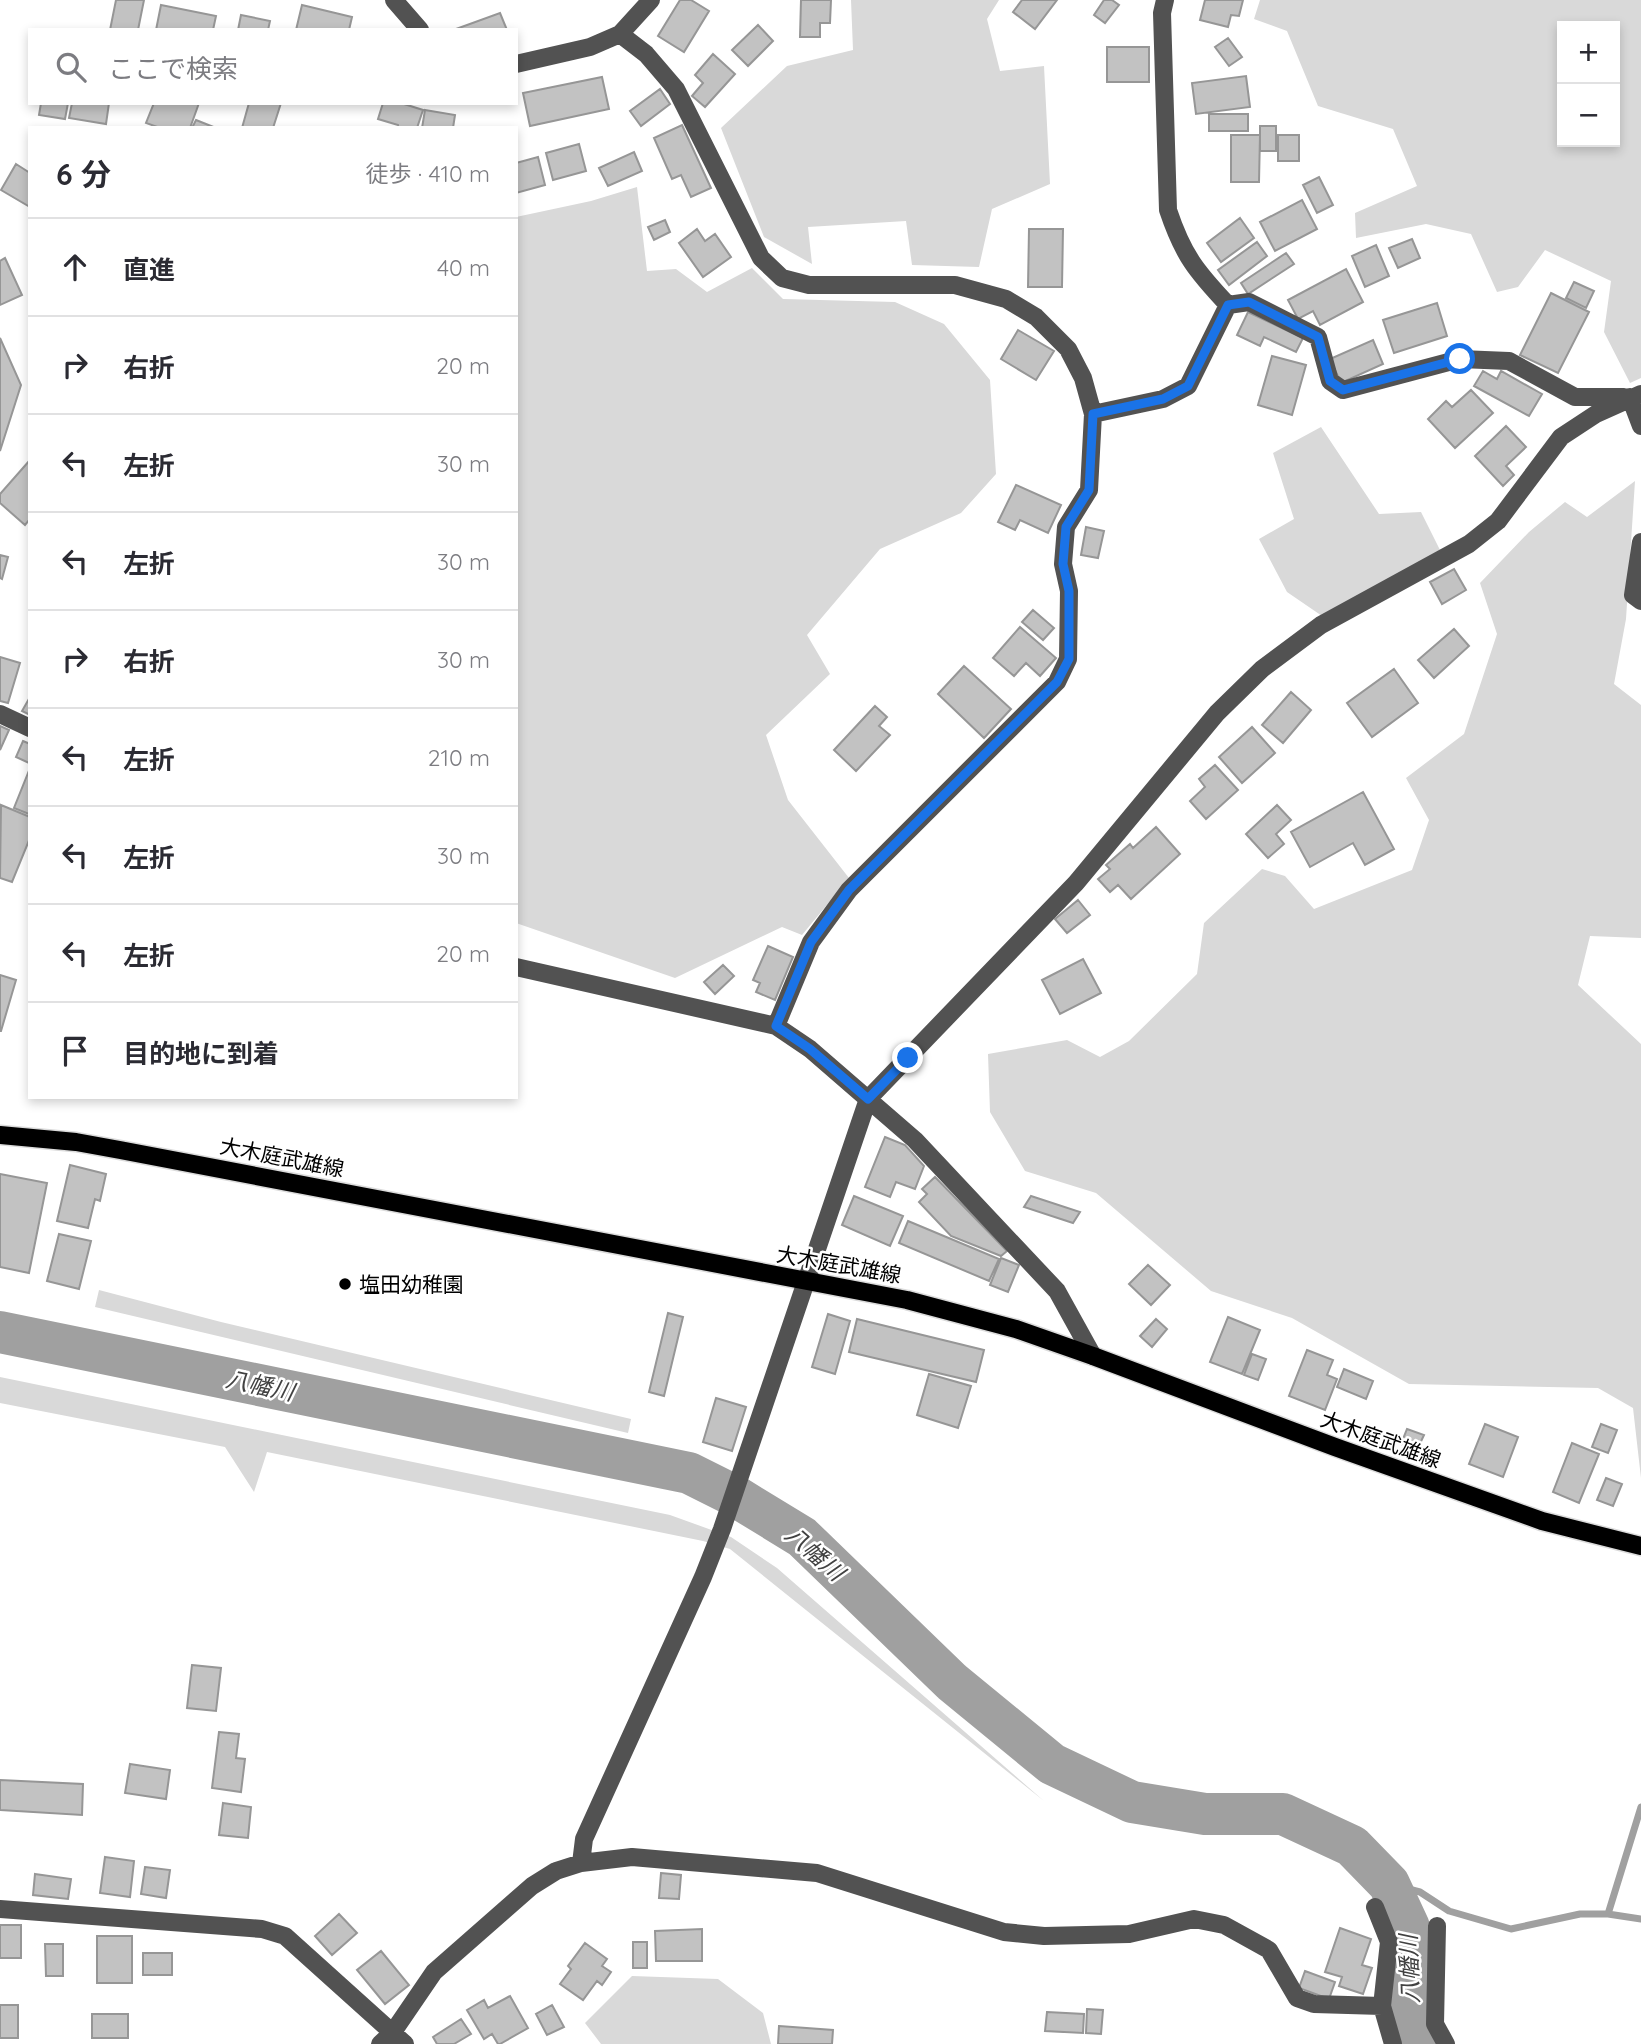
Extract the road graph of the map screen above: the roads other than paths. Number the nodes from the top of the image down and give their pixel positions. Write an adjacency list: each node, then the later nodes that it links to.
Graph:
1 (394, 0): 4 (street)
2 (651, 0): 5 (street)
3 (1165, 0): 7 (street)
4 (418, 28)
5 (620, 34): 6 (street); 9 (street)
6 (518, 64)
7 (1228, 305): 8 (street); 9 (street)
8 (1635, 395): 10 (street); 17 (street)
9 (1093, 414): 16 (street)
10 (1641, 426)
11 (1641, 542): 12 (street)
12 (1641, 601)
13 (0, 714): 14 (street)
14 (28, 727)
15 (518, 967): 16 (street)
16 (776, 1026): 17 (street)
17 (868, 1099): 19 (street); 20 (street)
18 (0, 1135): 19 (main road, 大木庭武雄線)
19 (808, 1282): 20 (main road, 大木庭武雄線); 22 (street)
20 (1093, 1356): 21 (main road, 大木庭武雄線)
21 (1641, 1546)
22 (581, 1863): 26 (street); 27 (street)
23 (1375, 1907): 26 (street)
24 (0, 1909): 27 (street)
25 (1437, 1926): 29 (street)
26 (1382, 2006): 28 (street)
27 (393, 2040)
28 (1392, 2044)
29 (1446, 2044)

